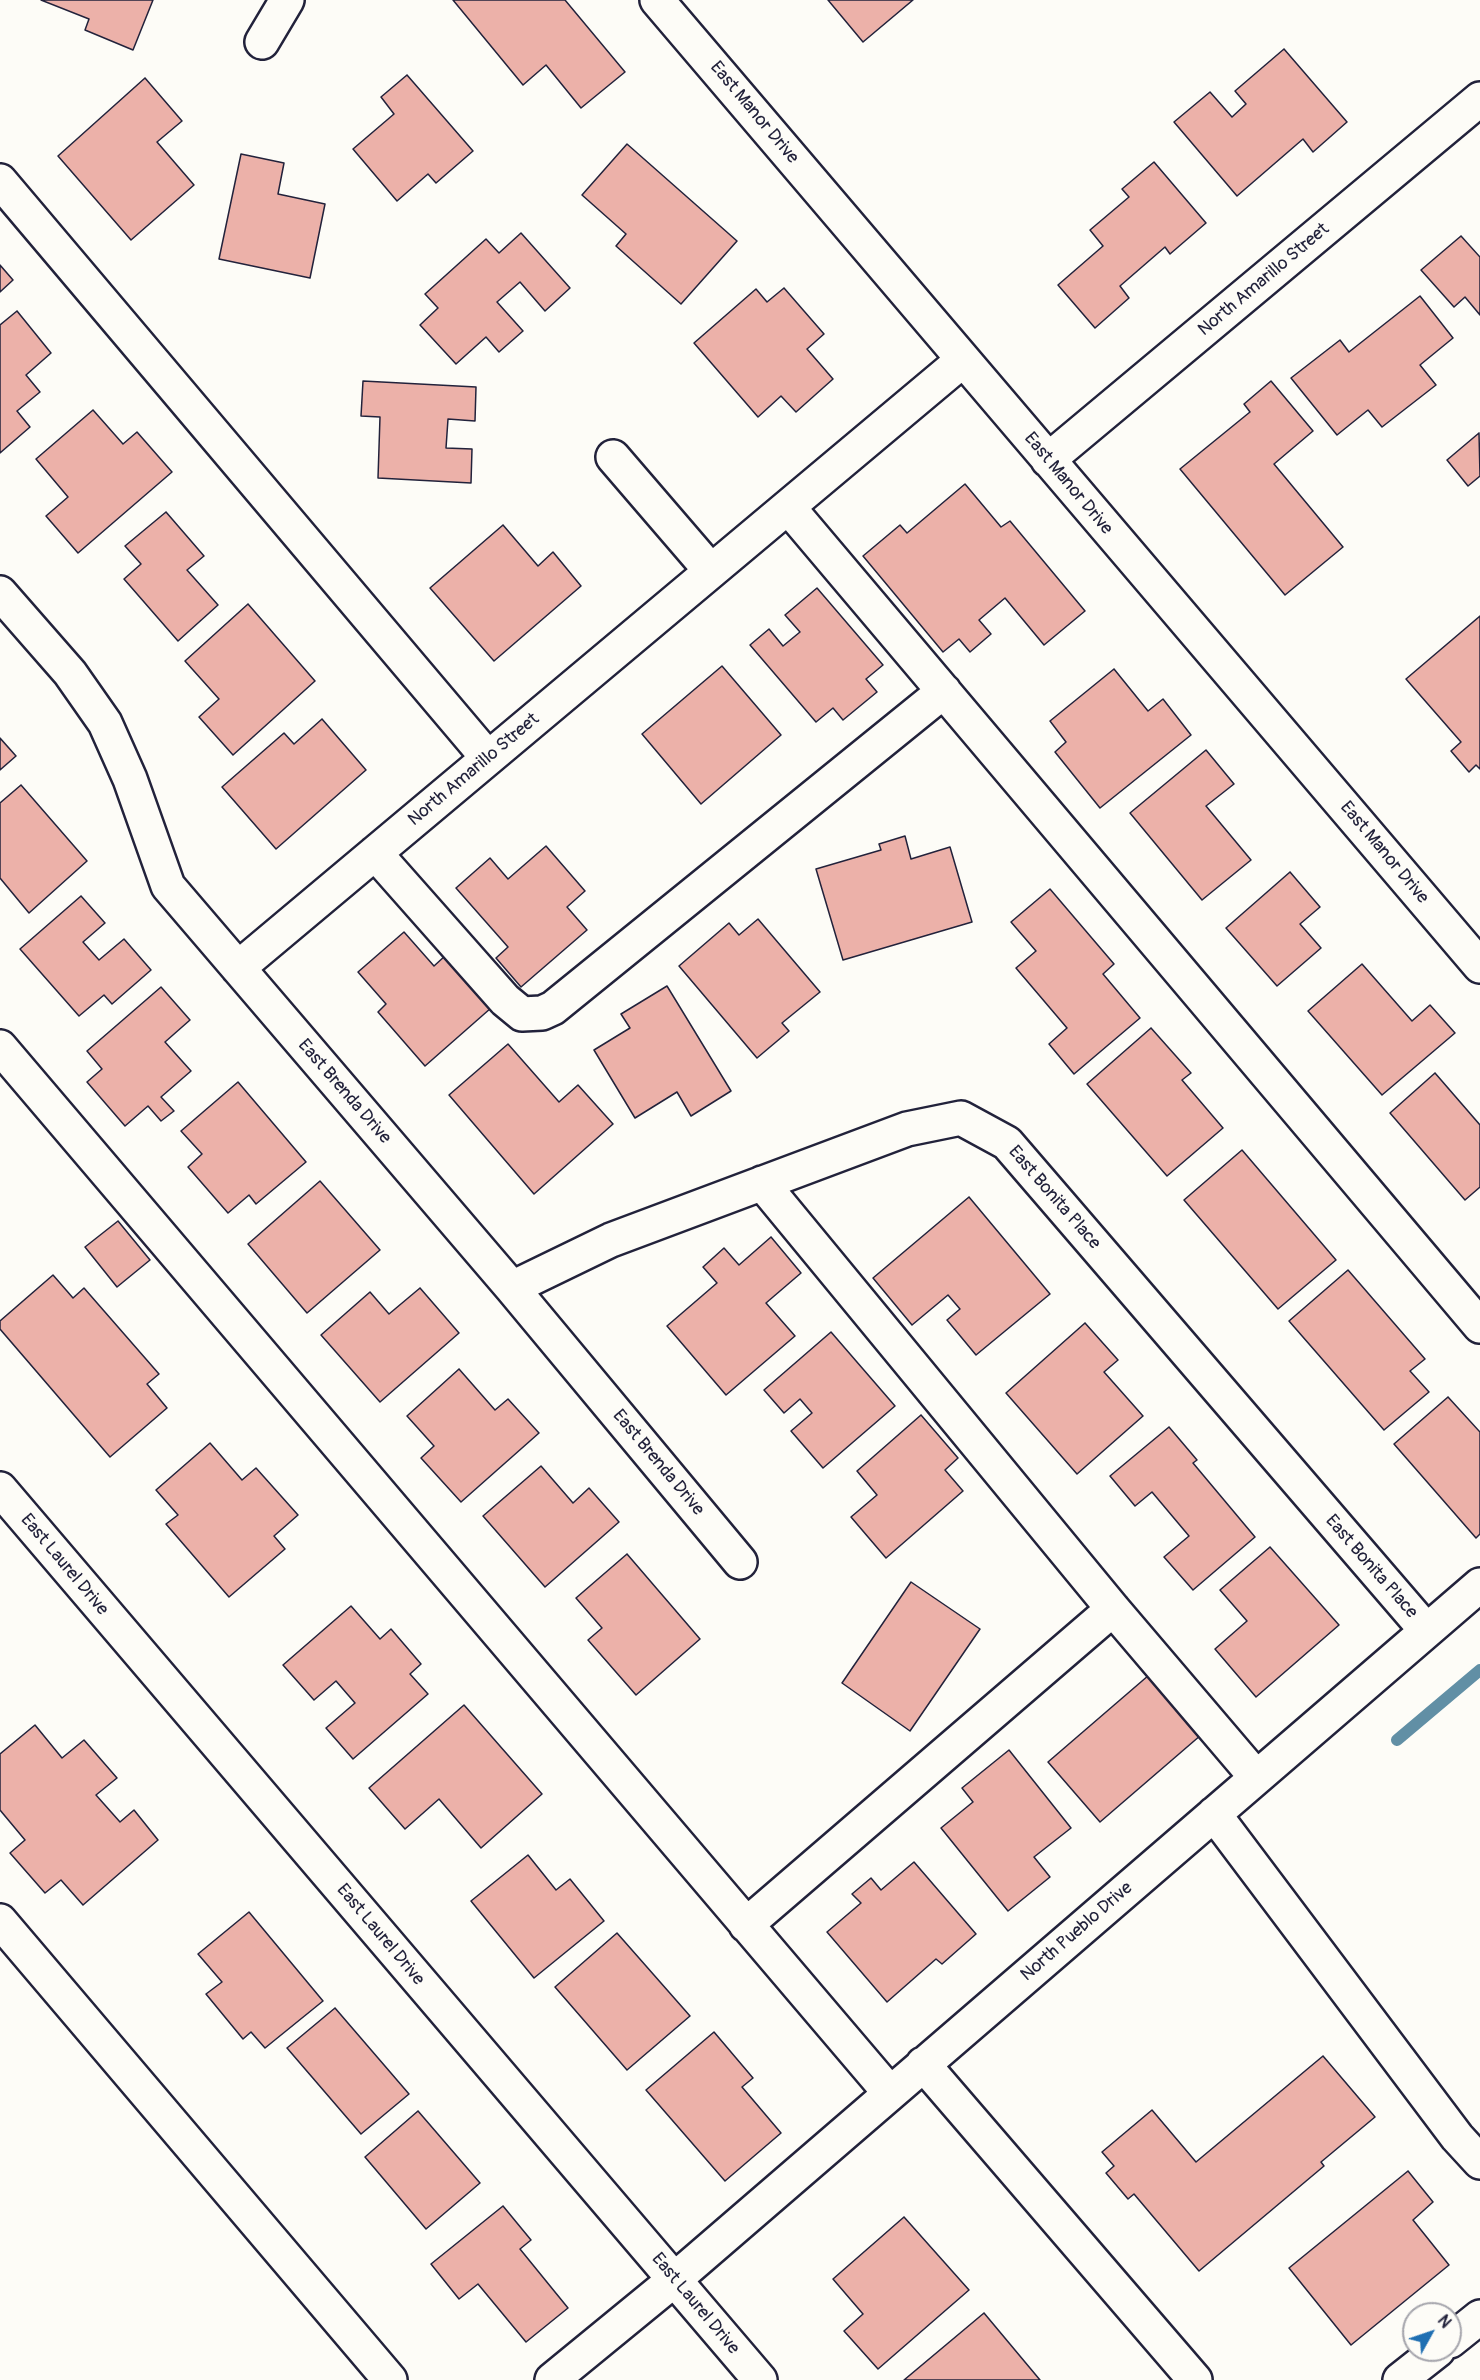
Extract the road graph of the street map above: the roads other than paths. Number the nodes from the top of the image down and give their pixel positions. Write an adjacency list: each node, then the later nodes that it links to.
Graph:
1 (287, 0): 3 (street)
2 (657, 0): 6 (street, East Manor Drive)
3 (262, 42)
4 (1480, 99): 8 (street, North Amarillo Street)
5 (0, 181): 13 (street)
6 (963, 360): 8 (street, East Manor Drive); 9 (street, North Amarillo Street)
7 (614, 457): 10 (street)
8 (1048, 460): 15 (street, East Manor Drive)
9 (788, 507): 10 (street, North Amarillo Street); 12 (street)
10 (711, 571): 13 (street, North Amarillo Street)
11 (0, 593): 16 (street, East Brenda Drive)
12 (944, 691): 14 (street); 20 (street)
13 (488, 758): 14 (street, North Amarillo Street)
14 (375, 853): 16 (street, North Amarillo Street)
15 (1480, 966)
16 (238, 968): 19 (street, East Brenda Drive)
17 (0, 1047): 29 (street)
18 (762, 1183): 19 (street, East Bonita Place); 24 (street); 25 (street, East Bonita Place)
19 (512, 1288): 22 (street, East Brenda Drive)
20 (1480, 1326)
21 (0, 1489): 33 (street, East Laurel Drive)
22 (740, 1562)
23 (1480, 1586): 25 (street, North Pueblo Drive)
24 (1113, 1609): 26 (street); 29 (street)
25 (1426, 1630): 26 (street, North Pueblo Drive)
26 (1256, 1777): 27 (street, North Pueblo Drive)
27 (1214, 1814): 30 (street, North Pueblo Drive); 32 (street)
28 (0, 1921): 37 (street)
29 (746, 1925): 31 (street)
30 (923, 2064): 31 (street, North Pueblo Drive); 40 (street)
31 (890, 2093): 33 (street, North Pueblo Drive)
32 (1480, 2162)
33 (674, 2280): 38 (street, North Pueblo Drive); 39 (street, East Laurel Drive)
34 (1480, 2317): 35 (street)
35 (1462, 2331)
36 (1423, 2362): 41 (street)
37 (390, 2380)
38 (552, 2380)
39 (760, 2380)
40 (1195, 2380)
41 (1400, 2380)

